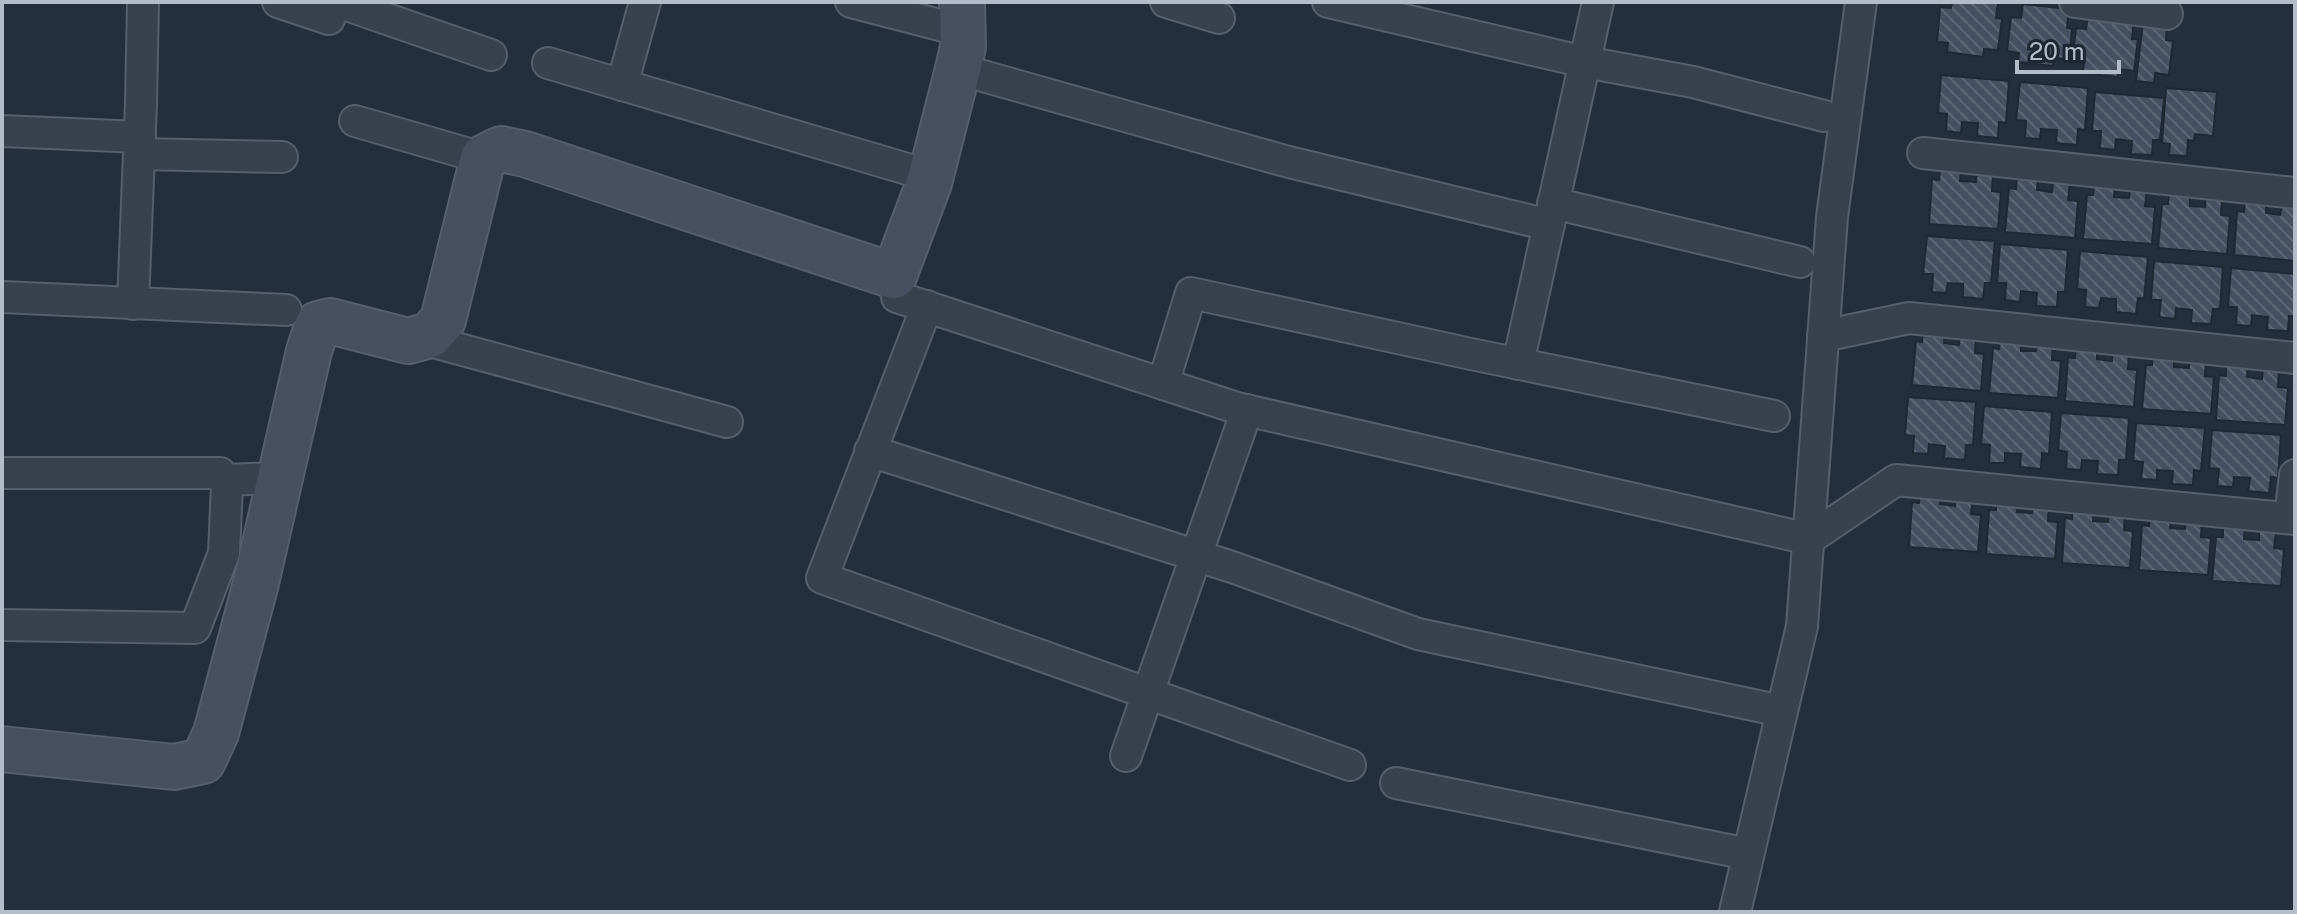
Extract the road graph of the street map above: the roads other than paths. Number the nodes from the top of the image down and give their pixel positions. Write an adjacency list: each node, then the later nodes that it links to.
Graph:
1 (143, 2): 22 (street)
2 (278, 2): 3 (street)
3 (336, 2): 15 (street)
4 (645, 2): 18 (street)
5 (851, 2): 14 (street)
6 (1166, 2): 13 (street)
7 (1328, 2): 16 (street)
8 (1598, 2): 16 (street)
9 (1861, 2): 35 (street)
10 (2075, 2): 11 (street)
11 (2110, 4): 12 (street)
12 (2167, 14)
13 (1219, 18)
14 (961, 34): 26 (street); 28 (street)
15 (491, 55)
16 (1585, 62): 19 (street); 28 (street)
17 (548, 63): 18 (street)
18 (622, 85): 26 (street)
19 (1824, 116)
20 (355, 121): 25 (street)
21 (2, 131): 22 (street)
22 (140, 146): 24 (street); 32 (street)
23 (1923, 153): 27 (street)
24 (282, 157)
25 (483, 158): 30 (street); 36 (street)
26 (931, 176): 30 (street)
27 (2295, 193)
28 (1551, 214): 29 (street); 38 (street)
29 (1800, 262)
30 (894, 276): 33 (street)
31 (2, 297): 32 (street)
32 (133, 304): 34 (street)
33 (927, 306): 39 (street); 43 (street)
34 (286, 310)
35 (1823, 336): 37 (street); 49 (street)
36 (419, 338): 42 (street); 46 (street)
37 (2295, 358)
38 (1518, 364): 39 (street); 41 (street)
39 (1163, 384): 40 (street)
40 (1247, 410): 49 (street); 50 (street)
41 (1774, 416)
42 (727, 422)
43 (870, 451): 50 (street); 52 (street)
44 (2, 473): 47 (street)
45 (2295, 475): 48 (street)
46 (280, 478): 47 (street); 54 (street)
47 (224, 480): 51 (street)
48 (2293, 518): 49 (street)
49 (1809, 539): 53 (street)
50 (1196, 556): 52 (street); 53 (street)
51 (2, 625)
52 (1148, 692): 55 (street); 56 (street)
53 (1782, 711): 58 (street)
54 (2, 749)
55 (1126, 756)
56 (1350, 765)
57 (1396, 783): 58 (street)
58 (1748, 854): 59 (street)
59 (1735, 912)

